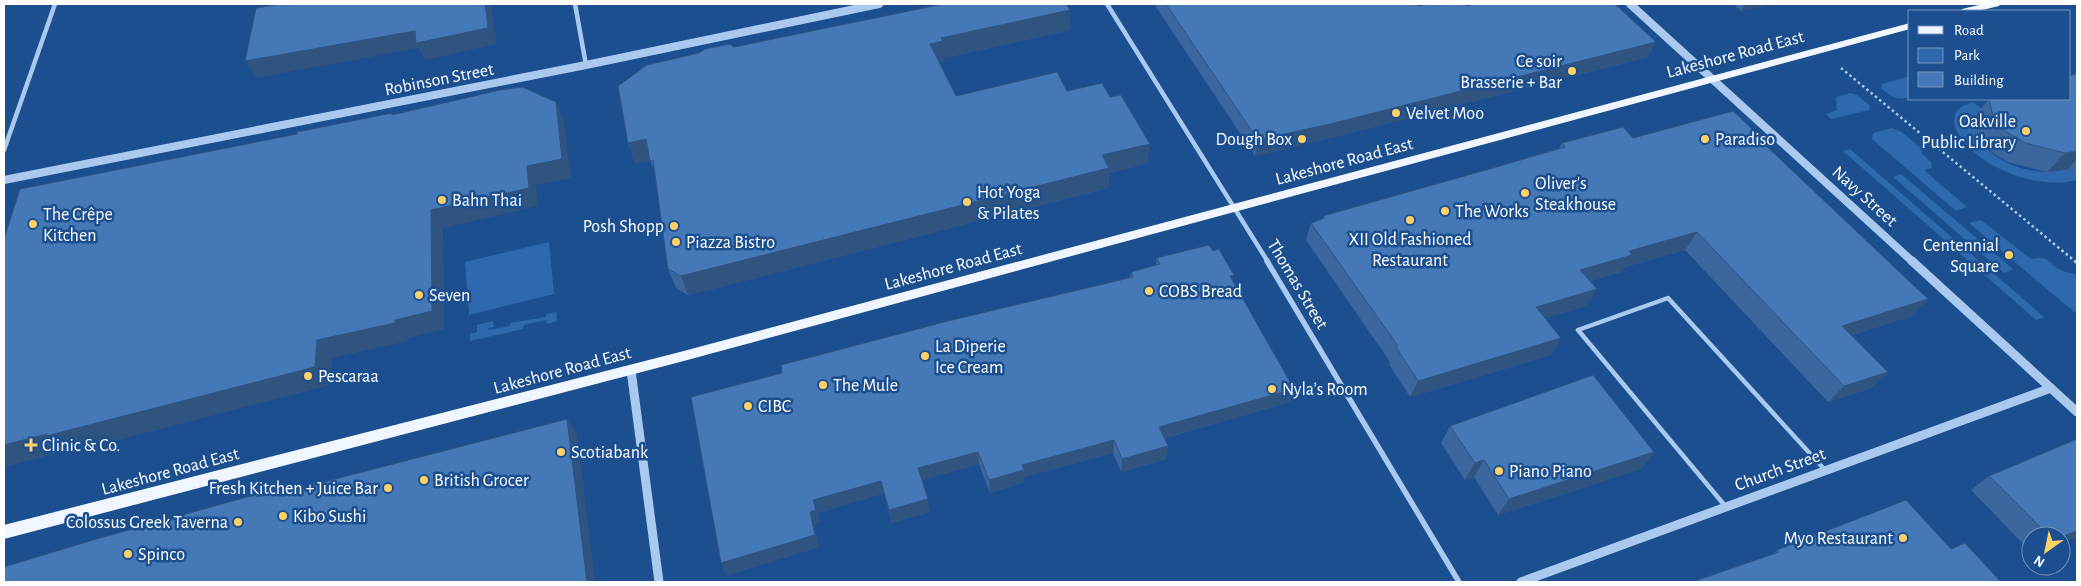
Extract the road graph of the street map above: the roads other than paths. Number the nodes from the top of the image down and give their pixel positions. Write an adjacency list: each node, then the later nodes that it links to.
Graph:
1 (55, 4): 11 (street)
2 (576, 4): 9 (street)
3 (879, 4): 9 (street, Robinson Street)
4 (1107, 4): 13 (street, Thomas Street)
5 (1630, 4): 10 (street, Navy Street)
6 (1995, 4): 7 (main road)
7 (1970, 10)
8 (1908, 27): 10 (main road, Lakeshore Road East)
9 (586, 65): 12 (street, Robinson Street)
10 (1712, 78): 13 (main road, Lakeshore Road East); 15 (street, Navy Street)
11 (4, 150)
12 (4, 180)
13 (1235, 208): 14 (main road, Lakeshore Road East); 21 (street, Thomas Street)
14 (630, 370): 19 (main road, Lakeshore Road East); 20 (street)
15 (2051, 388): 16 (street, Navy Street); 17 (street, Church Street)
16 (2077, 412)
17 (1825, 470): 18 (street, Church Street); 18 (lane)
18 (1726, 506): 22 (street, Church Street)
19 (4, 532)
20 (659, 582)
21 (1459, 582)
22 (1521, 582)

